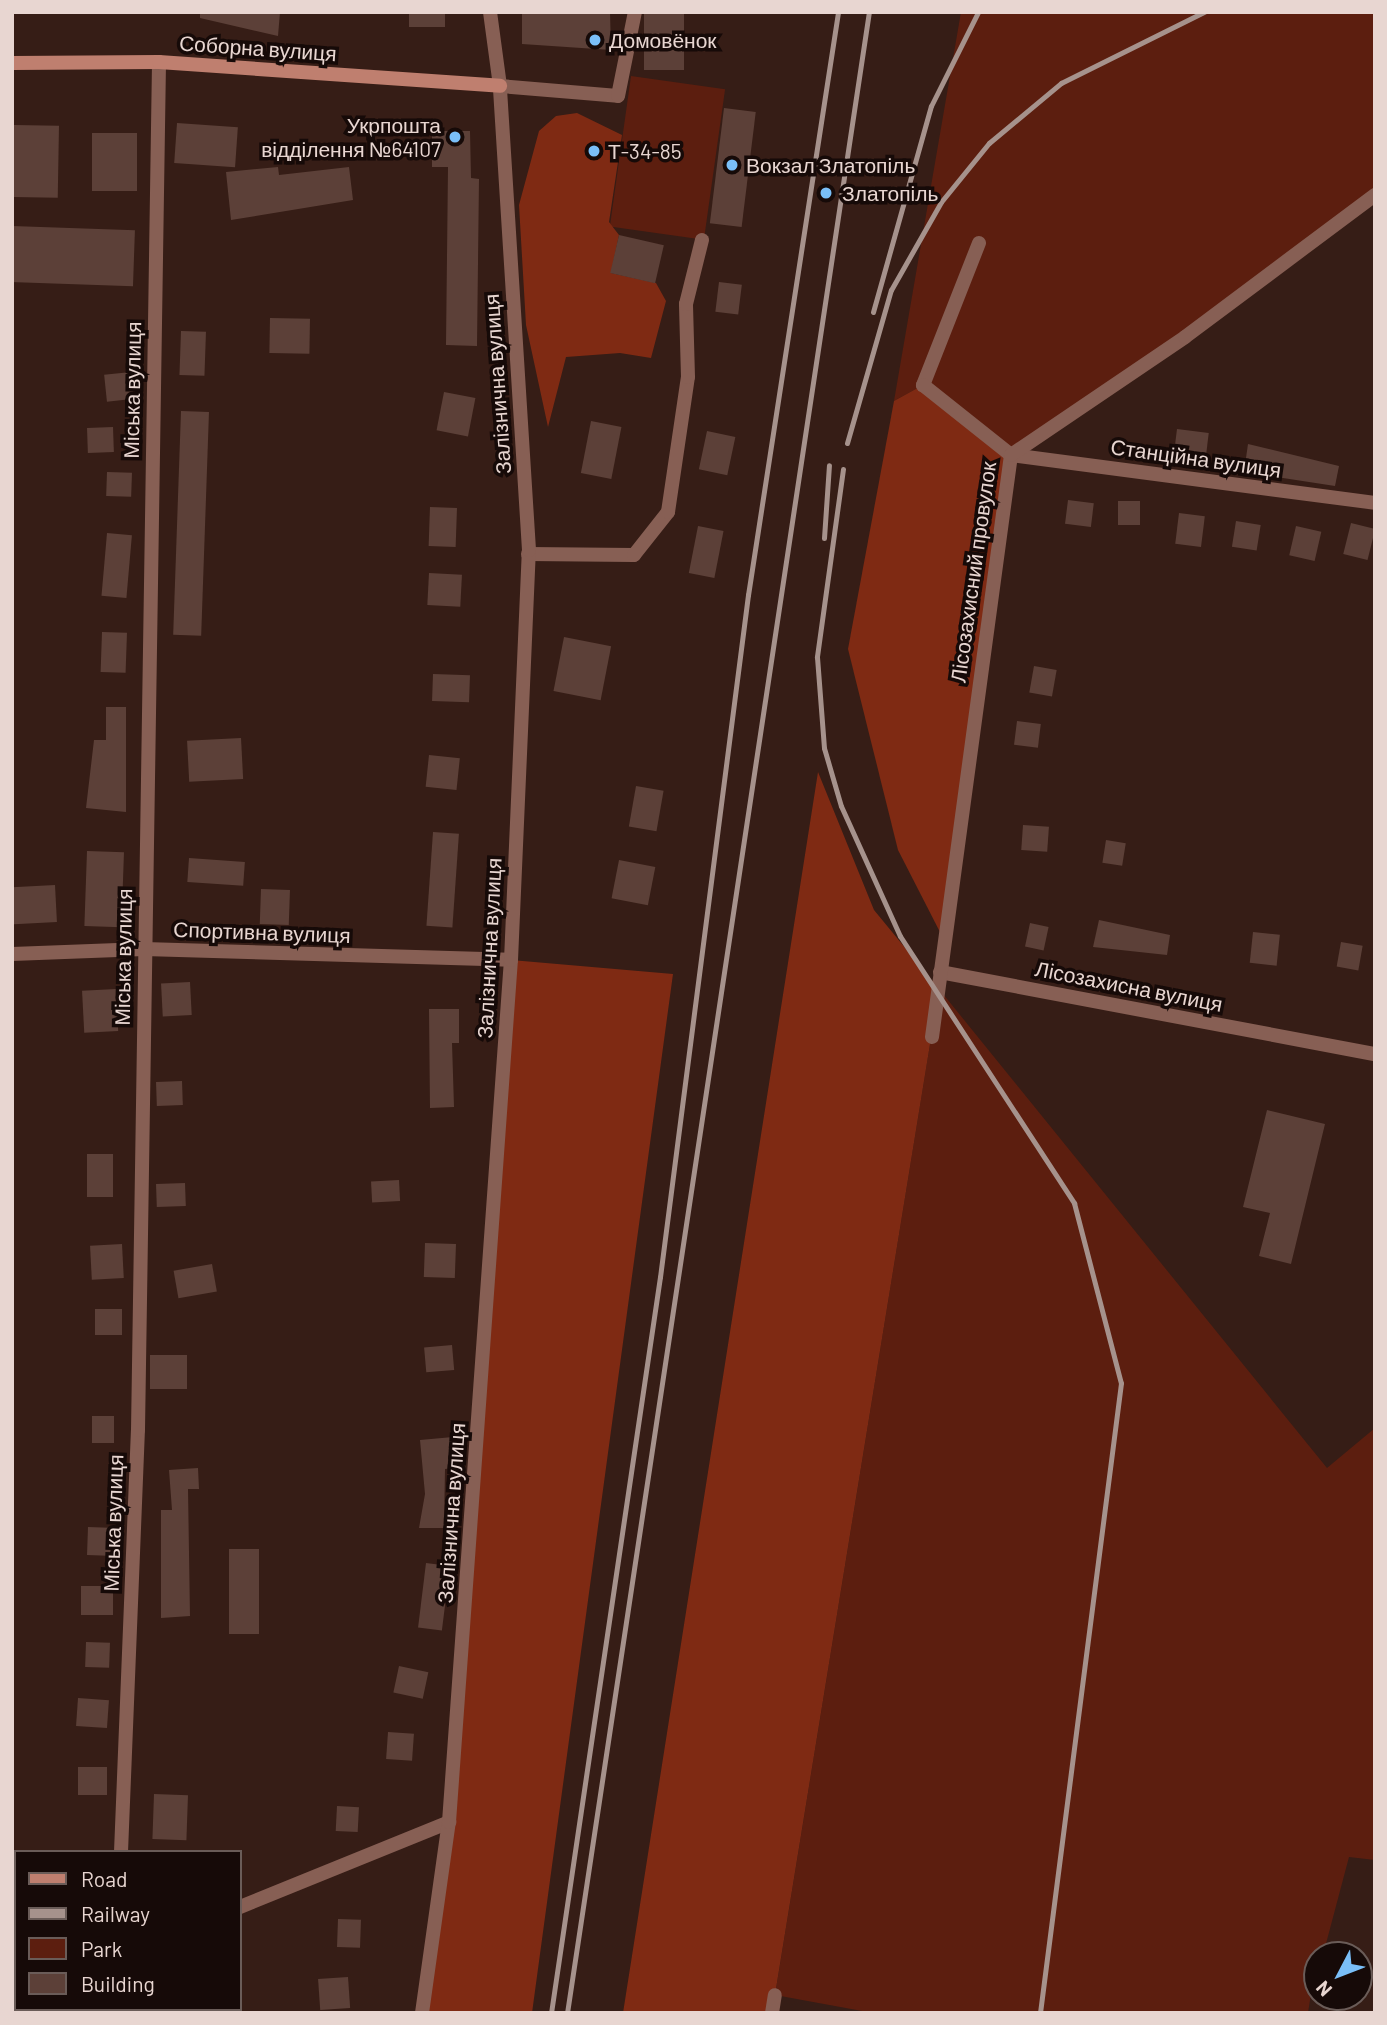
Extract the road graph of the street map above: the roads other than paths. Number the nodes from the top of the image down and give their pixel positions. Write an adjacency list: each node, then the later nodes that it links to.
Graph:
1 (490, 12): 5 (street, Залізнична вулиця)
2 (635, 12): 5 (street)
3 (12, 62): 4 (street, Соборна вулиця)
4 (159, 62): 5 (street, Соборна вулиця); 12 (street, Міська вулиця)
5 (500, 86): 11 (street, Залізнична вулиця)
6 (1375, 195): 9 (street, Лісозахисний провулок)
7 (702, 240): 11 (street)
8 (979, 243): 9 (street)
9 (1012, 455): 10 (street, Станційна вулиця); 15 (street, Лісозахисний провулок)
10 (1375, 503)
11 (528, 554): 14 (street, Залізнична вулиця)
12 (144, 949): 13 (street, Спортивна вулиця); 14 (street, Спортивна вулиця); 19 (street, Міська вулиця)
13 (12, 954)
14 (511, 960): 18 (street, Залізнична вулиця)
15 (940, 972): 16 (street); 17 (street, Лісозахисна вулиця)
16 (932, 1037)
17 (1375, 1054)
18 (450, 1822): 20 (street); 22 (street, Залізнична вулиця)
19 (121, 1850)
20 (242, 1906)
21 (775, 1995): 23 (street)
22 (422, 2013)
23 (772, 2013)

